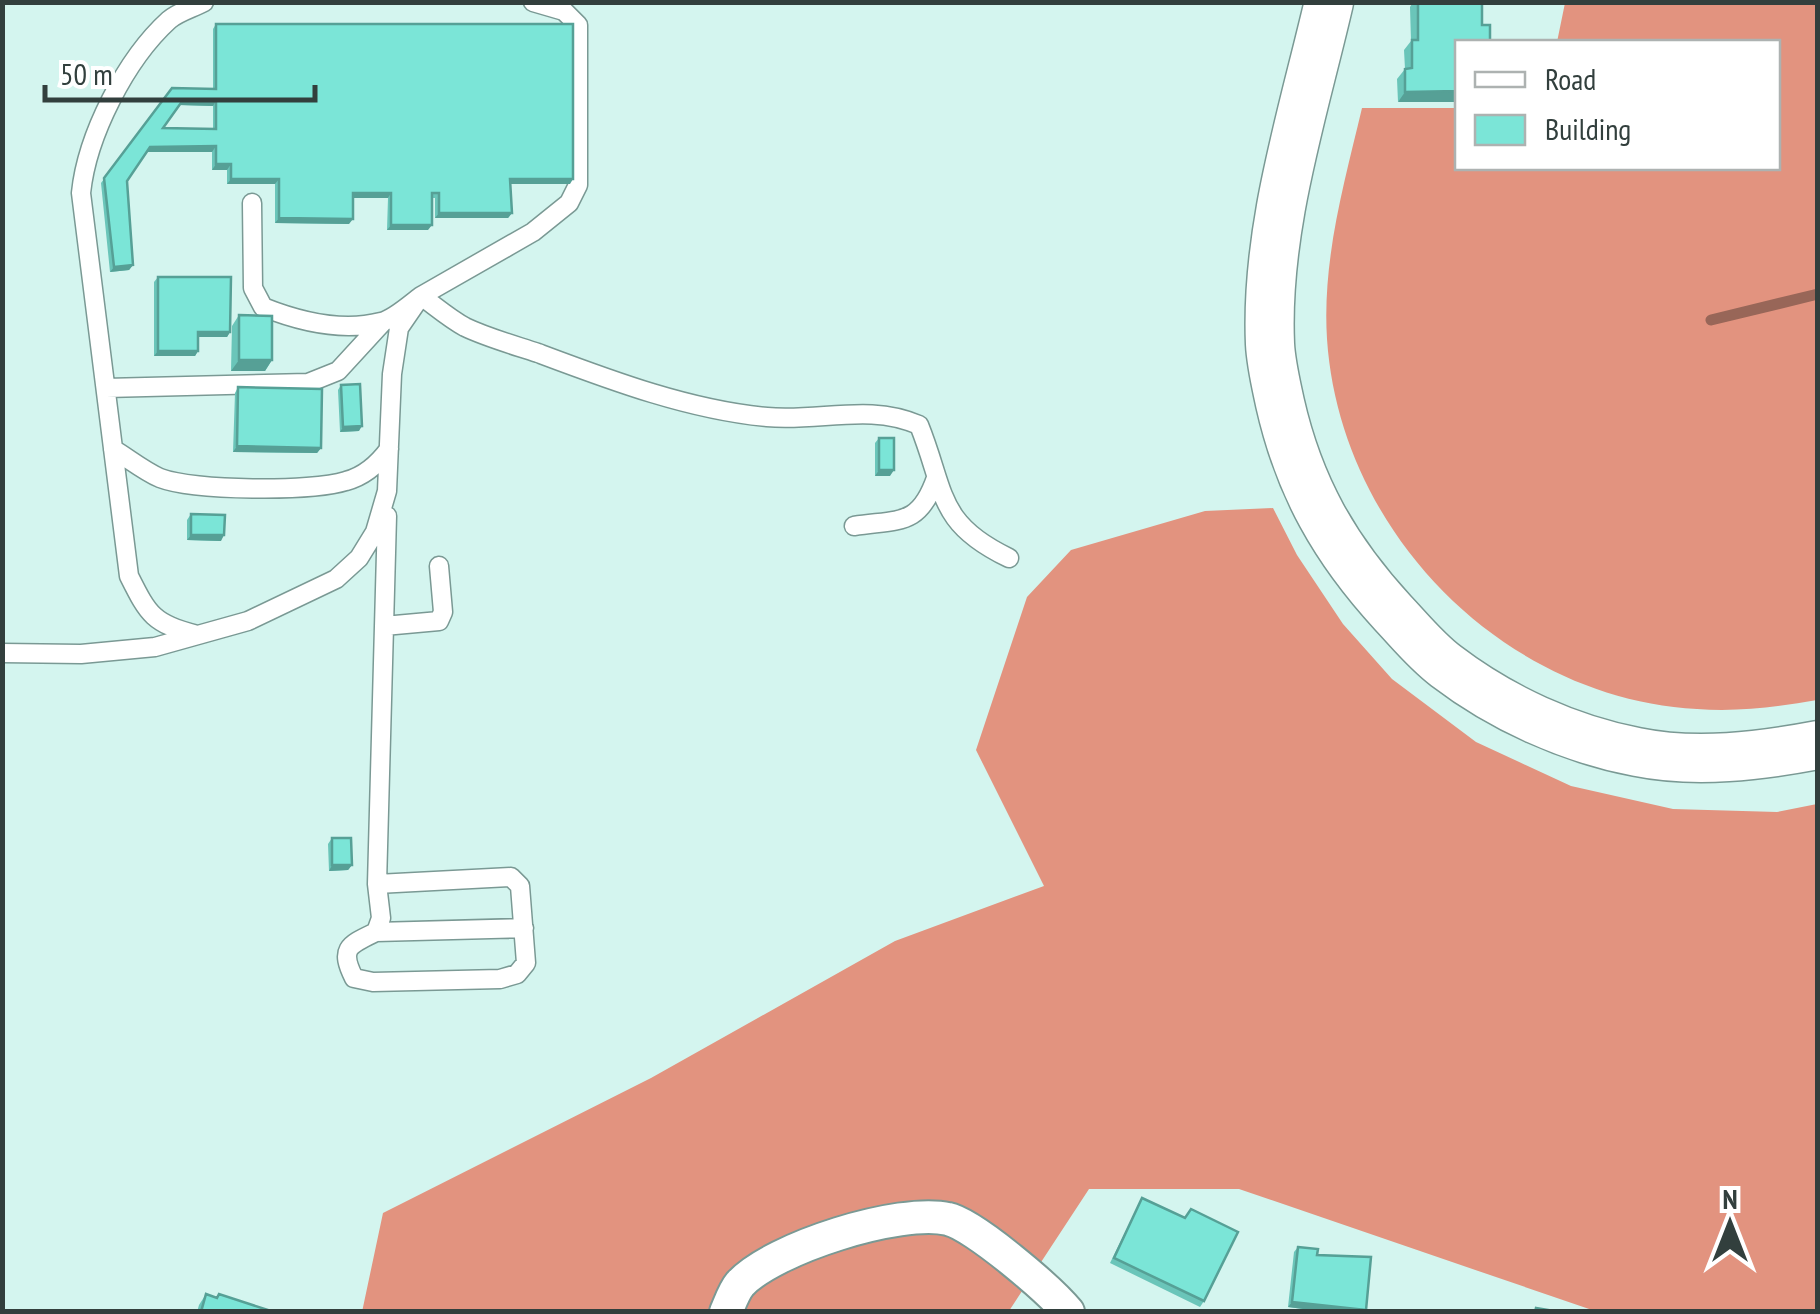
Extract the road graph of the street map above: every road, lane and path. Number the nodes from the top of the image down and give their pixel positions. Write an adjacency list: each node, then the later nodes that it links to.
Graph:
1 (204, 2): 7 (lane)
2 (534, 2): 5 (lane)
3 (1329, 2): 18 (main road)
4 (252, 203): 6 (lane)
5 (421, 296): 6 (lane); 9 (lane); 10 (lane)
6 (383, 322): 7 (lane)
7 (106, 388): 8 (lane)
8 (113, 449): 9 (lane); 16 (lane)
9 (389, 449): 11 (lane)
10 (936, 478): 12 (lane); 13 (lane)
11 (387, 491): 15 (lane); 16 (lane)
12 (854, 526)
13 (1010, 558)
14 (439, 566): 15 (lane)
15 (384, 626): 19 (lane)
16 (197, 635): 17 (lane)
17 (2, 654)
18 (1818, 745)
19 (378, 884): 20 (lane); 21 (lane)
20 (524, 928): 21 (lane); 21 (lane)
21 (376, 932)
22 (726, 1312): 23 (street)
23 (1068, 1312)

